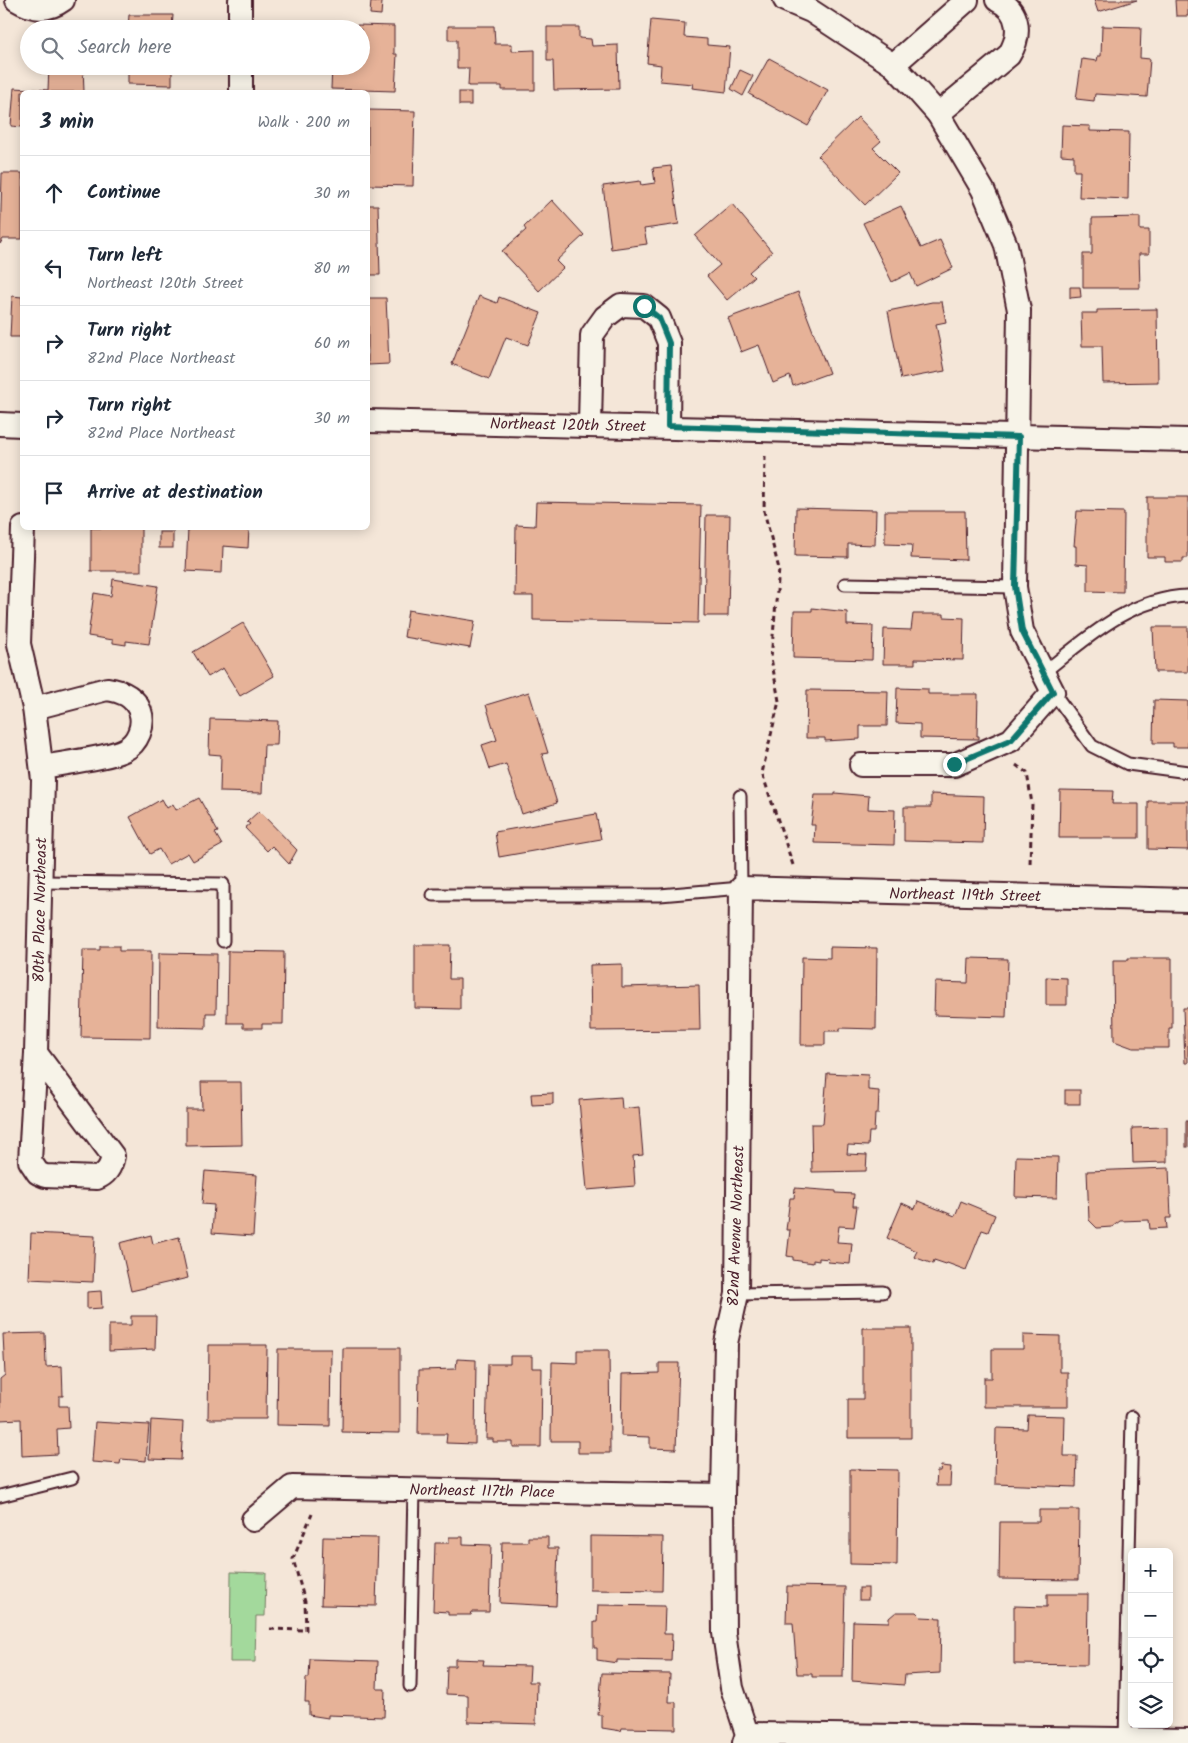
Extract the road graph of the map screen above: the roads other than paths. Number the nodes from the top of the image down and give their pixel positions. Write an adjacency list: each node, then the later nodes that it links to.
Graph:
1 (17, 0): 2 (street)
2 (63, 0)
3 (240, 0): 7 (street)
4 (785, 0): 8 (street)
5 (967, 0): 8 (street)
6 (1004, 5): 11 (street)
7 (240, 20)
8 (894, 65): 11 (street)
9 (240, 75): 10 (street)
10 (241, 90)
11 (938, 114): 17 (street)
12 (370, 420): 14 (street, Northeast 120th Street)
13 (0, 424): 15 (street)
14 (590, 424): 16 (street, Northeast 120th Street); 16 (street)
15 (20, 425)
16 (668, 426): 17 (street, Northeast 120th Street)
17 (1019, 437): 18 (street, Northeast 120th Street); 21 (street)
18 (1188, 440)
19 (23, 530): 24 (street, 80th Place Northeast)
20 (845, 584): 21 (lane)
21 (1015, 586): 23 (street)
22 (1188, 596): 23 (lane)
23 (1048, 682): 25 (street); 27 (lane)
24 (34, 708): 26 (street, 80th Place Northeast); 26 (street)
25 (861, 764)
26 (42, 767): 29 (street, 80th Place Northeast)
27 (1188, 772)
28 (740, 796): 30 (lane, 82nd Avenue Northeast)
29 (40, 882): 33 (lane); 34 (street, 80th Place Northeast)
30 (741, 888): 31 (lane); 32 (street, Northeast 119th Street); 36 (street, 82nd Avenue Northeast)
31 (433, 895)
32 (1188, 900)
33 (223, 941)
34 (36, 1053): 34 (street, 80th Place Northeast)
35 (883, 1292): 36 (lane)
36 (736, 1294): 40 (street, 82nd Avenue Northeast)
37 (1132, 1417): 45 (lane)
38 (72, 1478): 41 (lane)
39 (414, 1489): 40 (street, Northeast 117th Place); 42 (street, Northeast 117th Place); 43 (lane)
40 (723, 1495): 44 (street, 82nd Avenue Northeast)
41 (0, 1496)
42 (253, 1520)
43 (410, 1686)
44 (746, 1738): 45 (street)
45 (1125, 1740): 46 (street)
46 (1188, 1740)

